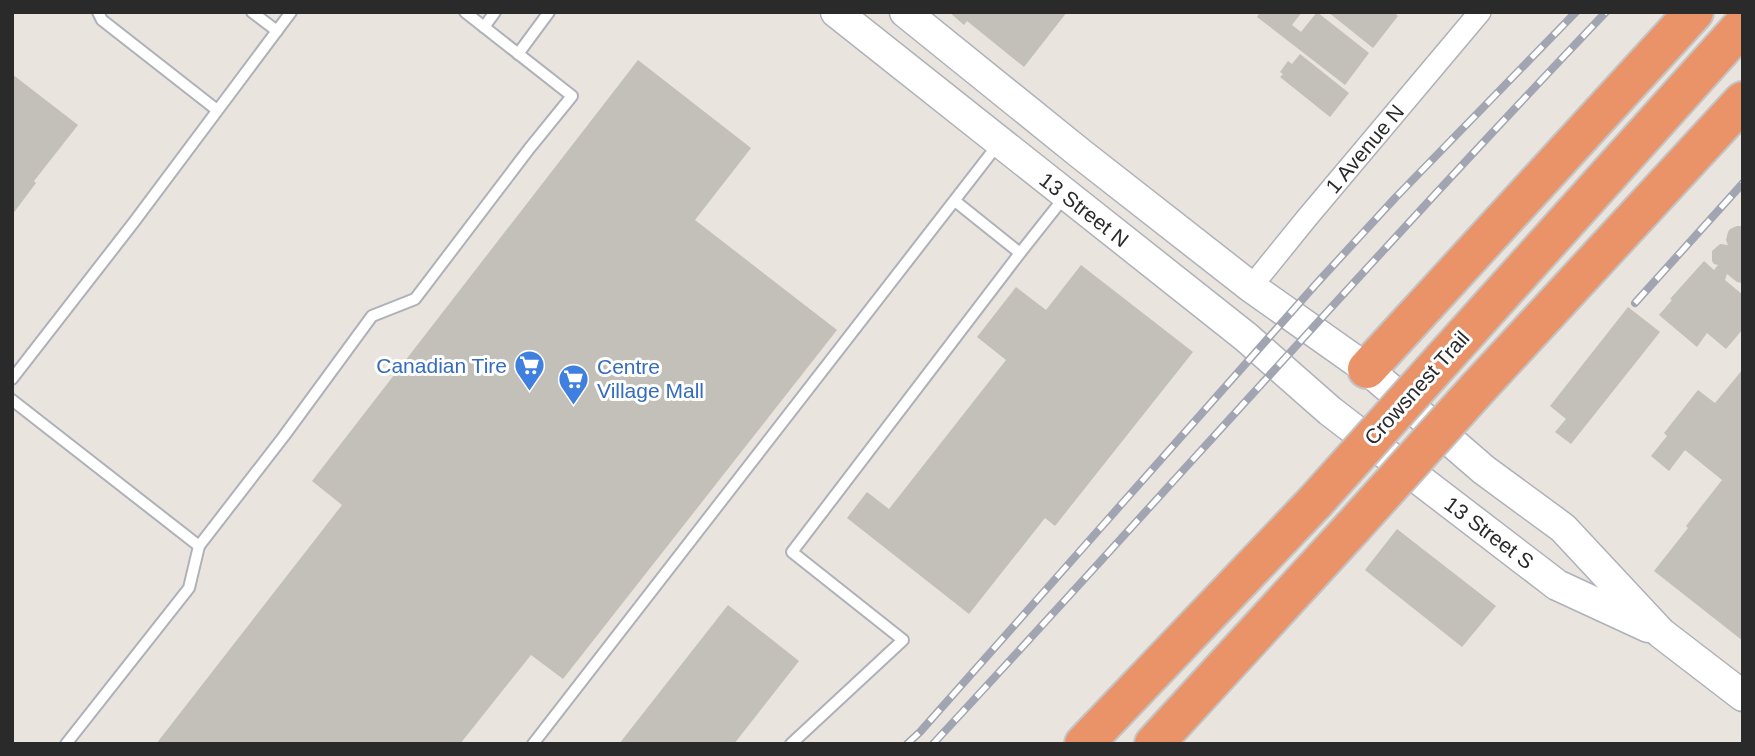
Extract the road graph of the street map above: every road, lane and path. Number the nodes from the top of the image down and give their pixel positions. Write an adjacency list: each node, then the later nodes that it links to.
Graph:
1 (98, 12): 16 (lane)
2 (252, 12): 13 (lane)
3 (291, 12): 13 (lane)
4 (465, 12): 12 (lane)
5 (495, 12): 12 (lane)
6 (549, 12): 14 (lane)
7 (836, 12): 17 (street, 13 Street N)
8 (905, 12): 21 (street, 13 Street N)
9 (1480, 12): 21 (street, 1 Avenue N)
10 (1694, 12): 22 (highway)
11 (1743, 25): 32 (highway, Crowsnest Trail, bridge)
12 (484, 27): 14 (lane)
13 (277, 31): 16 (lane)
14 (518, 54): 26 (lane)
15 (1743, 101): 33 (highway, bridge)
16 (217, 110): 23 (lane)
17 (999, 143): 18 (street, 13 Street N); 19 (lane)
18 (1066, 195): 20 (lane); 25 (street, 13 Street N)
19 (955, 201): 20 (lane); 30 (lane)
20 (1020, 253): 31 (lane)
21 (1251, 286): 22 (street, 13 Street N)
22 (1367, 369): 27 (street, 13 Street S)
23 (12, 379)
24 (12, 400): 26 (lane)
25 (1330, 411): 27 (street, 13 Street S)
26 (199, 546): 29 (lane)
27 (1661, 633): 28 (street, 13 Street S)
28 (1743, 696)
29 (66, 744)
30 (533, 744)
31 (791, 744)
32 (1084, 744)
33 (1154, 744)

